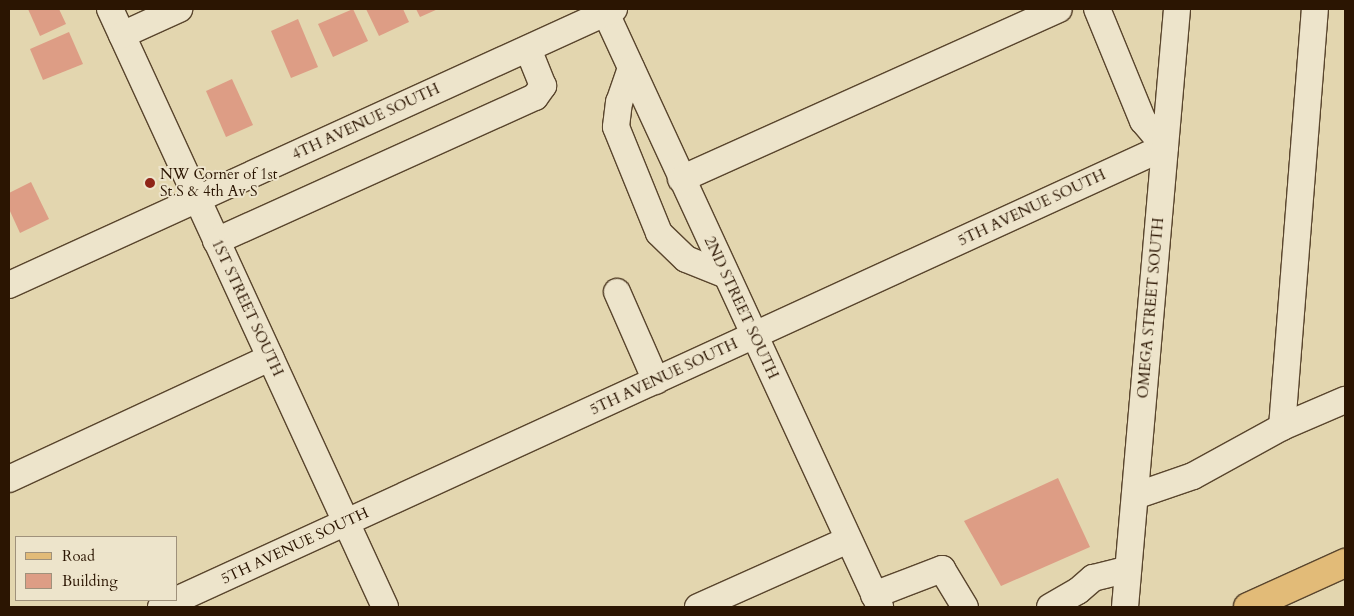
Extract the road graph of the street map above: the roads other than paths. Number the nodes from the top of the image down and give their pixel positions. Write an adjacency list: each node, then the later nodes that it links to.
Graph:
1 (110, 9): 8 (street, 1ST STREET SOUTH)
2 (179, 9): 8 (street)
3 (1059, 9): 12 (street)
4 (1097, 9): 11 (street)
5 (1177, 9): 11 (street, OMEGA STREET SOUTH)
6 (1315, 9): 22 (street)
7 (608, 10): 9 (street, 4TH AVENUE SOUTH); 10 (street, 2ND STREET SOUTH)
8 (122, 35): 13 (street, 1ST STREET SOUTH)
9 (528, 48): 13 (street, 4TH AVENUE SOUTH); 14 (street)
10 (631, 68): 12 (street, 2ND STREET SOUTH); 15 (street)
11 (1166, 146): 18 (street, 5TH AVENUE SOUTH); 24 (street, OMEGA STREET SOUTH)
12 (681, 179): 15 (street, 2ND STREET SOUTH)
13 (197, 200): 14 (street, 1ST STREET SOUTH); 16 (street, 4TH AVENUE SOUTH)
14 (216, 241): 19 (street, 1ST STREET SOUTH)
15 (726, 275): 18 (street, 2ND STREET SOUTH)
16 (9, 286)
17 (617, 292): 20 (street)
18 (754, 336): 20 (street, 5TH AVENUE SOUTH); 26 (street, 2ND STREET SOUTH)
19 (270, 358): 23 (street); 25 (street, 1ST STREET SOUTH)
20 (656, 381): 25 (street, 5TH AVENUE SOUTH)
21 (1345, 400): 22 (street)
22 (1282, 427): 24 (street)
23 (9, 479)
24 (1135, 496): 28 (street, OMEGA STREET SOUTH)
25 (347, 522): 29 (street, 5TH AVENUE SOUTH); 33 (street, 1ST STREET SOUTH)
26 (848, 540): 30 (street, 2ND STREET SOUTH); 34 (street)
27 (1345, 563): 31 (main road)
28 (1128, 569): 36 (street); 37 (street, OMEGA STREET SOUTH)
29 (208, 598): 32 (street, 5TH AVENUE SOUTH)
30 (877, 601): 35 (street)
31 (1260, 605)
32 (161, 607)
33 (385, 607)
34 (698, 607)
35 (965, 607)
36 (1050, 607)
37 (1125, 607)

